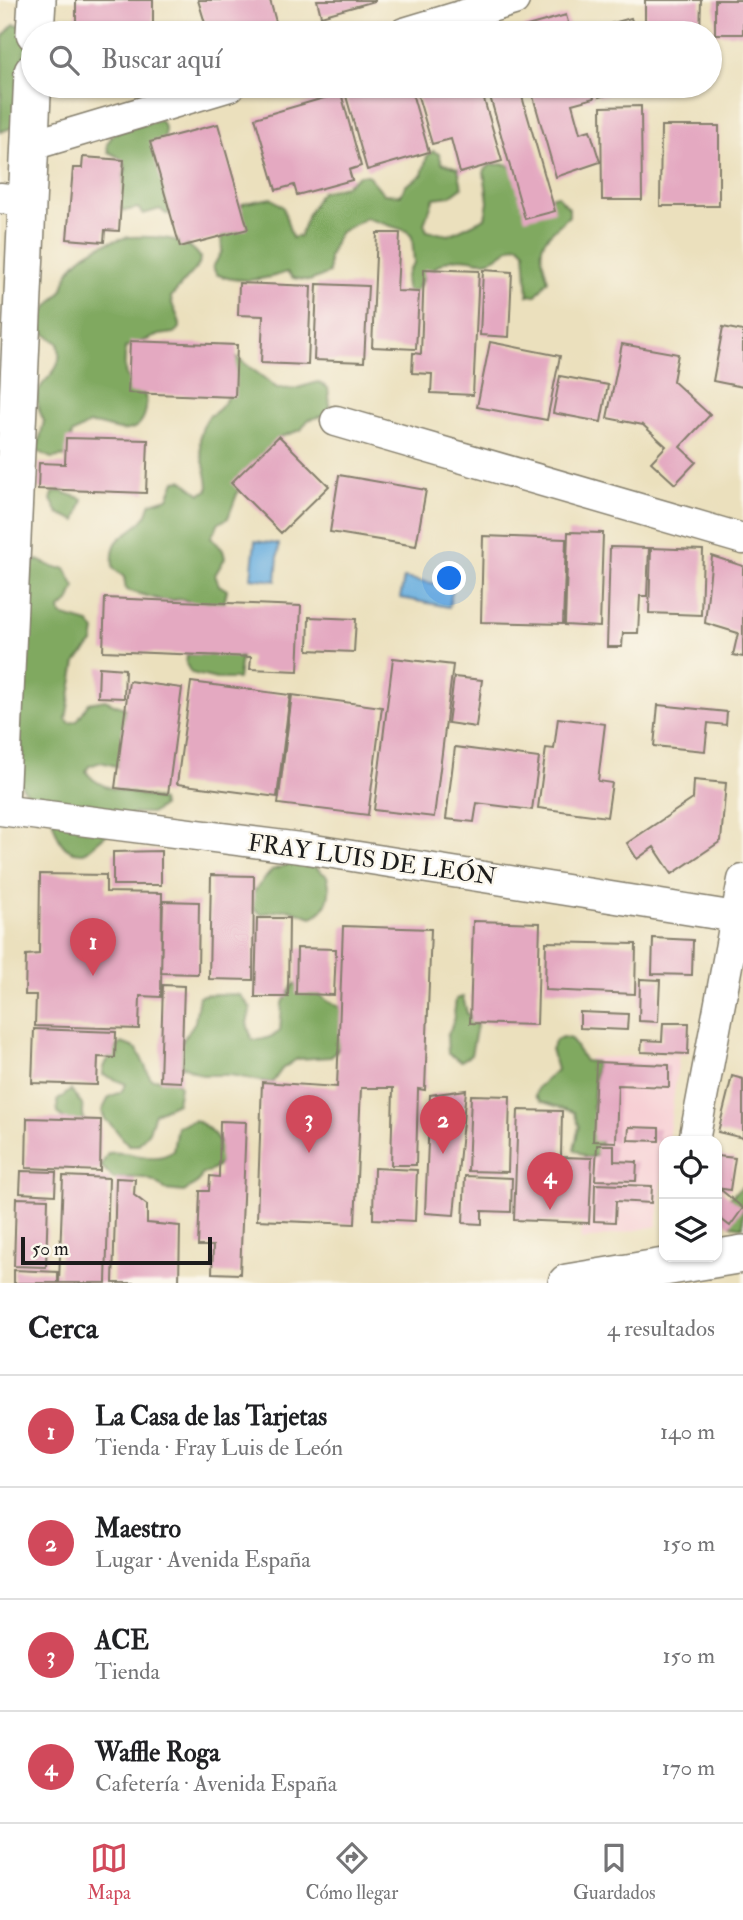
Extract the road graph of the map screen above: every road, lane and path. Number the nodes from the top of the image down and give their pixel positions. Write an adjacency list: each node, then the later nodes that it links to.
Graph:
1 (37, 0): 3 (main road)
2 (514, 0): 4 (street)
3 (36, 21)
4 (444, 21)
5 (32, 98): 7 (main road)
6 (190, 98): 7 (street)
7 (29, 146): 8 (main road)
8 (13, 200): 11 (main road)
9 (336, 421): 10 (street)
10 (743, 539)
11 (0, 805)
12 (0, 810): 14 (street, FRAY LUIS DE LEÓN)
13 (743, 880): 14 (street)
14 (740, 916): 15 (street)
15 (695, 1136)
16 (743, 1254): 17 (main road)
17 (722, 1256)
18 (666, 1262): 19 (main road)
19 (567, 1283)

